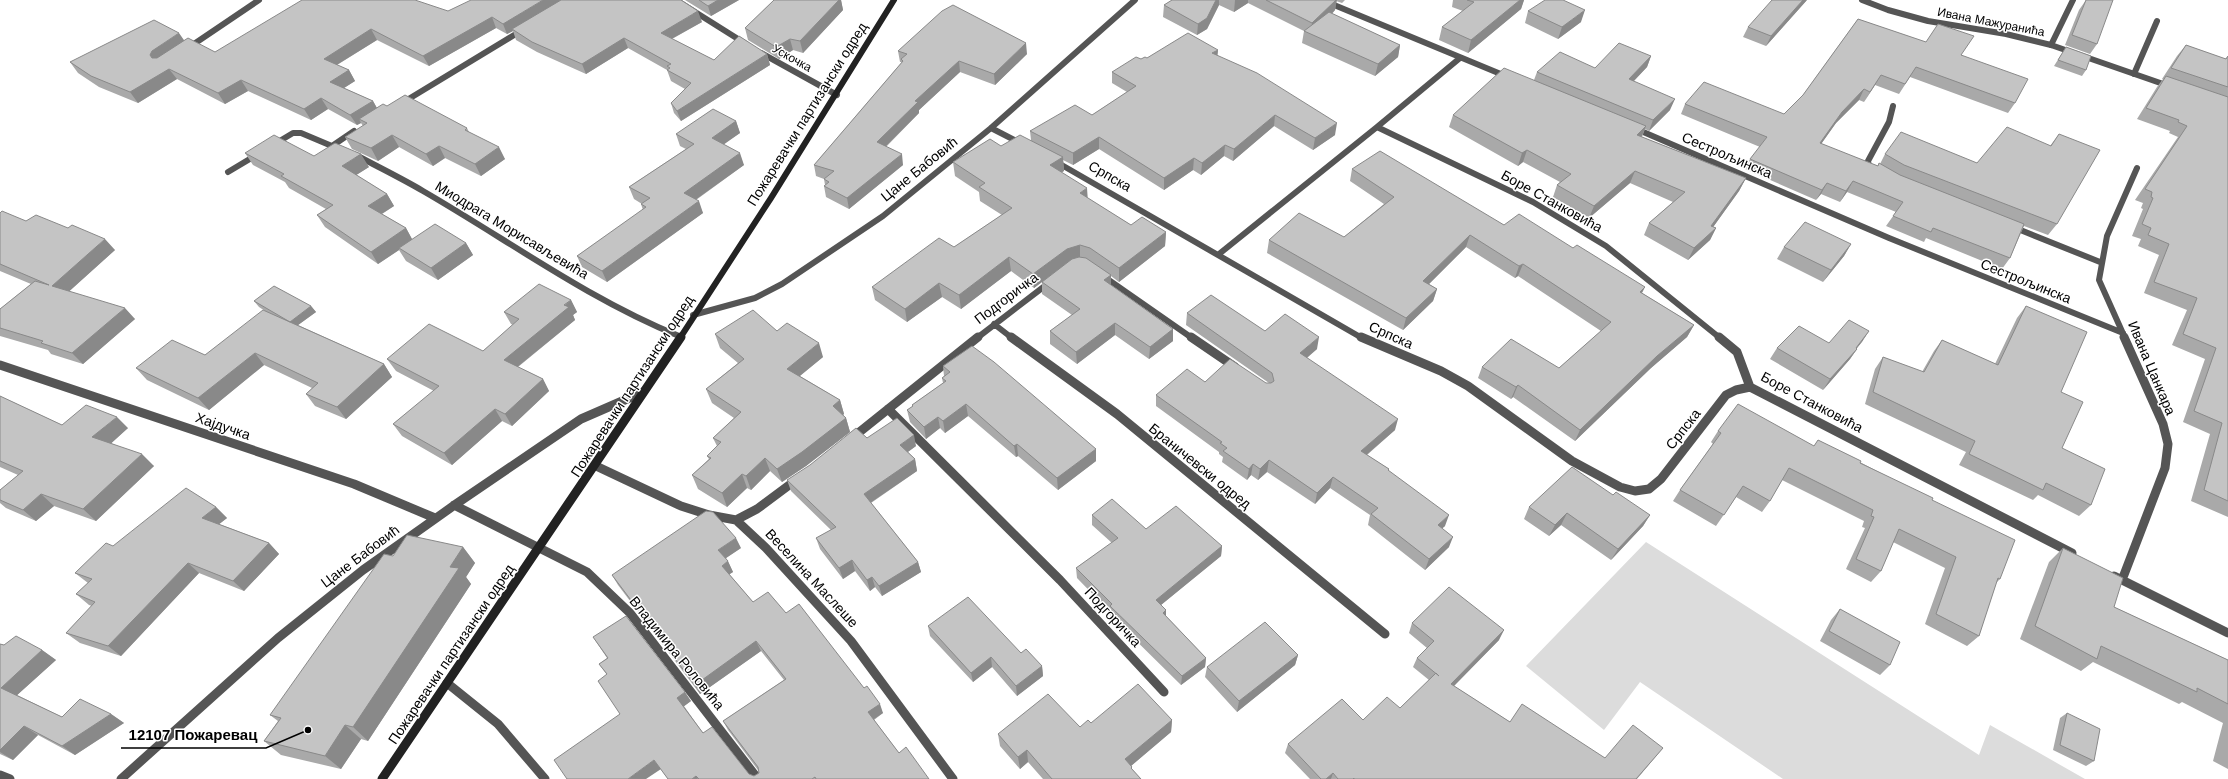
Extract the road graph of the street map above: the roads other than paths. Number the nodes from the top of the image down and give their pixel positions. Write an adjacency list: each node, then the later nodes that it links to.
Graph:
1 (258, 0): 11 (street)
2 (676, 0): 16 (street, Ускочка)
3 (894, 0): 16 (street, Пожаревачки партизански одред)
4 (1135, 0): 22 (street, Цане Бабовић)
5 (1322, 0): 12 (street)
6 (1862, 0): 10 (street, Ивана Мажуранића)
7 (2073, 0): 10 (street)
8 (2157, 21): 13 (street)
9 (532, 24): 18 (street)
10 (2051, 45): 13 (street, Ивана Мажуранића)
11 (181, 52)
12 (1460, 58): 14 (street); 20 (street)
13 (2134, 74): 15 (street, Ивана Мажуранића)
14 (1518, 81)
15 (2177, 89)
16 (837, 95): 34 (street, Пожаревачки партизански одред)
17 (1893, 106): 28 (street)
18 (392, 108)
19 (1627, 126): 36 (street, Сестрољинска)
20 (1378, 127): 30 (street); 40 (street, Боре Станковића)
21 (359, 128): 23 (street)
22 (991, 128): 24 (street); 34 (street, Цане Бабовић)
23 (332, 146): 27 (street, Миодрага Морисављевића); 37 (street, Миодрага Морисављевића)
24 (1032, 149)
25 (1045, 156): 30 (street, Српска)
26 (2137, 168): 31 (street, Ивана Цанкара)
27 (228, 172)
28 (1878, 172)
29 (2005, 224): 31 (street)
30 (1219, 254): 40 (street, Српска)
31 (2100, 262): 36 (street, Ивана Цанкара)
32 (1094, 270): 39 (street)
33 (1058, 276): 35 (street, Подгоричка)
34 (693, 315): 37 (street, Пожаревачки партизански одред)
35 (994, 324): 42 (street, Подгоричка); 54 (street, Браничевски одред)
36 (2122, 333): 52 (street, Ивана Цанкара)
37 (679, 336): 41 (street, Пожаревачки партизански одред)
38 (0, 365): 47 (street, Хајдучка)
39 (1242, 371)
40 (1750, 387): 50 (street, Боре Станковића)
41 (643, 392): 44 (street, Пожаревачки партизански одред); 46 (street, Цане Бабовић)
42 (888, 409): 43 (street, Подгоричка); 56 (street, Подгоричка)
43 (847, 441)
44 (596, 466): 48 (street); 49 (street, Пожаревачки партизански одред)
45 (806, 473): 48 (street)
46 (454, 505): 47 (street, Цане Бабовић); 49 (street, Владимира Роловића)
47 (435, 518): 59 (street, Цане Бабовић)
48 (736, 520): 63 (street, Веселина Маслеше)
49 (538, 549): 55 (street, Пожаревачки партизански одред); 62 (street, Владимира Роловића)
50 (2080, 558)
51 (2108, 573): 52 (street)
52 (2122, 580): 53 (street)
53 (2228, 633)
54 (1385, 634)
55 (447, 683): 60 (street, Пожаревачки партизански одред); 61 (street)
56 (1164, 692)
57 (0, 775): 58 (street)
58 (10, 779)
59 (121, 779)
60 (382, 779)
61 (545, 779)
62 (758, 779)
63 (953, 779)

